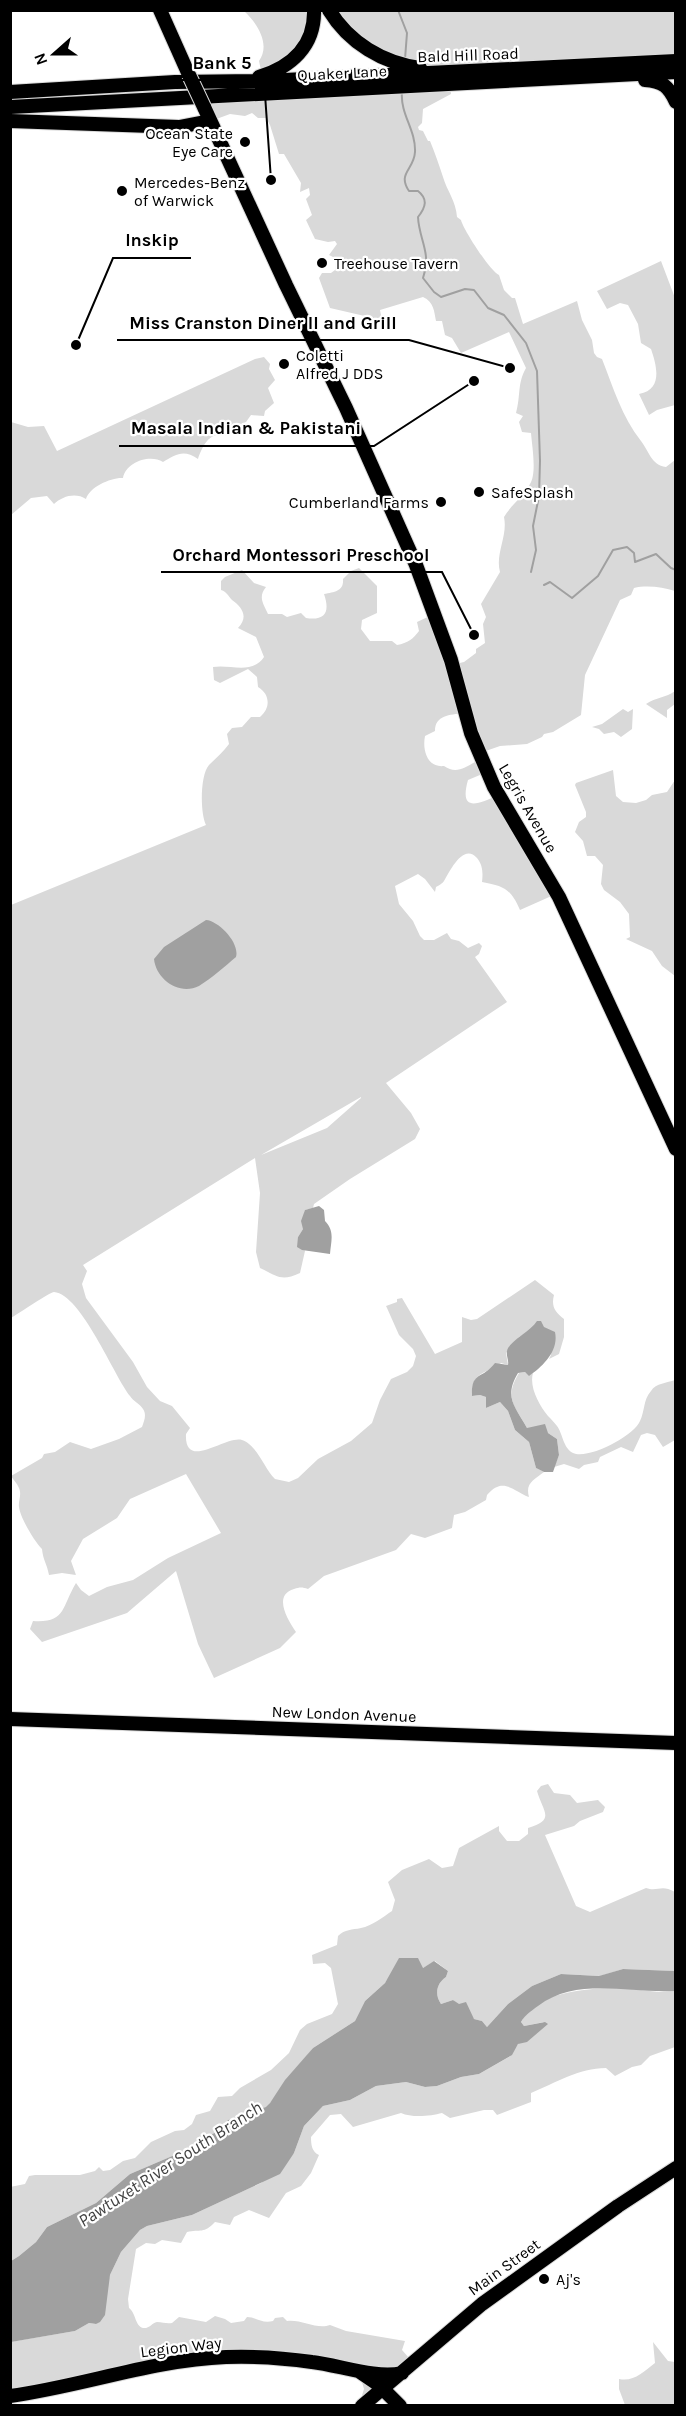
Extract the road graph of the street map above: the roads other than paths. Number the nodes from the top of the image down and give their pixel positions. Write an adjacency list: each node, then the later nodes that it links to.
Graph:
1 (160, 10): 13 (main road, Legris Avenue, bridge)
2 (314, 10): 8 (main road)
3 (329, 10): 5 (main road)
4 (675, 61): 5 (main road, Bald Hill Road)
5 (455, 72): 8 (main road, Bald Hill Road)
6 (675, 72): 7 (main road, Quaker Lane)
7 (580, 77): 10 (main road); 11 (main road, Quaker Lane)
8 (246, 81): 9 (main road, Bald Hill Road)
9 (10, 92)
10 (675, 102)
11 (10, 107)
12 (10, 121): 13 (main road)
13 (210, 121): 14 (main road, Legris Avenue)
14 (675, 1149)
15 (10, 1719): 16 (main road, New London Avenue)
16 (675, 1743)
17 (675, 2168): 19 (main road, Main Street)
18 (358, 2370): 19 (main road, Legion Way); 20 (main road, Legion Way); 21 (main road, Legion Way)
19 (405, 2370): 20 (main road, Main Street)
20 (383, 2389): 22 (main road, Main Street); 23 (main road, Legion Way)
21 (10, 2396)
22 (362, 2406)
23 (400, 2406)

